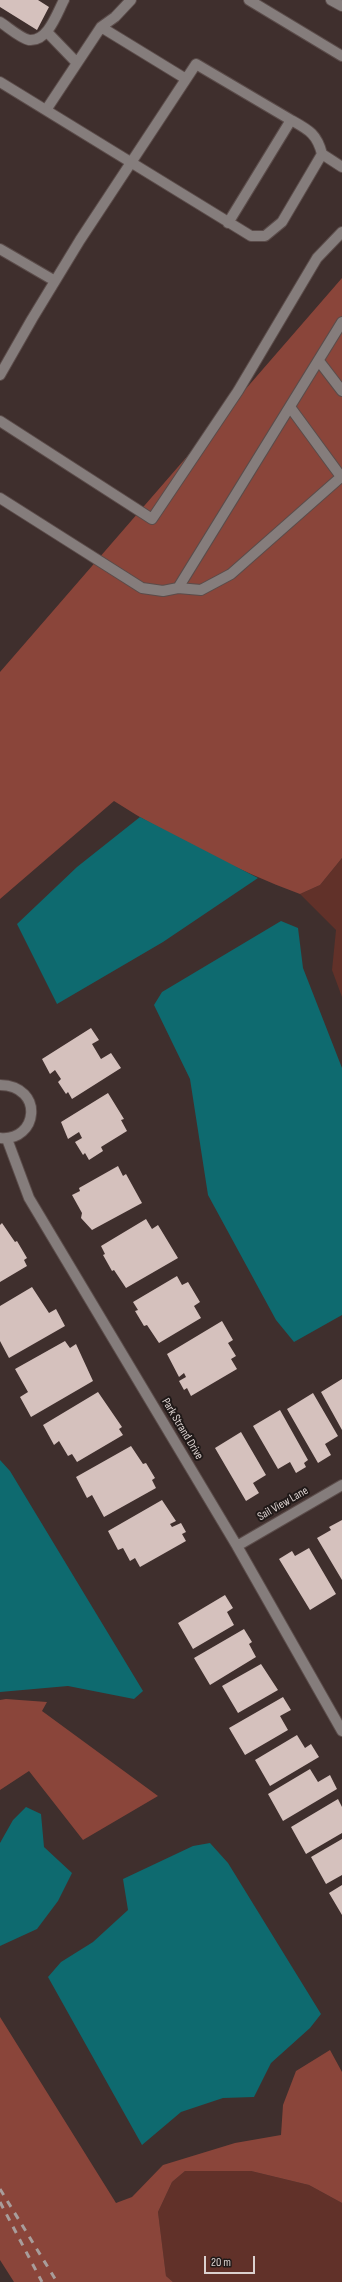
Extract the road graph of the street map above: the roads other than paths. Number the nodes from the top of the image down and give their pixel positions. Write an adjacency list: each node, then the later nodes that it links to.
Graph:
1 (64, 0): 8 (street)
2 (131, 0): 7 (street)
3 (249, 0): 9 (street)
4 (331, 0): 5 (street)
5 (342, 6)
6 (0, 22): 8 (street)
7 (101, 27): 10 (street); 11 (street)
8 (47, 32): 10 (street)
9 (342, 56)
10 (76, 62): 13 (street)
11 (186, 79): 14 (street); 16 (street)
12 (0, 82): 13 (street)
13 (46, 110): 16 (street)
14 (291, 120): 15 (street); 18 (street)
15 (322, 154): 17 (street); 18 (street)
16 (131, 163): 18 (street); 21 (street)
17 (342, 167)
18 (228, 223)
19 (342, 232): 27 (street)
20 (0, 249): 21 (street)
21 (55, 281): 24 (street)
22 (342, 322): 23 (street)
23 (319, 361): 25 (street); 26 (street)
24 (0, 375)
25 (342, 391)
26 (290, 407): 28 (street); 30 (street)
27 (0, 421)
28 (342, 478): 30 (street)
29 (0, 498): 30 (street)
30 (178, 588)
31 (0, 1085): 32 (street)
32 (3, 1138): 34 (street, Park Strand Drive)
33 (342, 1485): 34 (street, Sail View Lane)
34 (237, 1546): 35 (street, Park Strand Drive)
35 (342, 1731)

